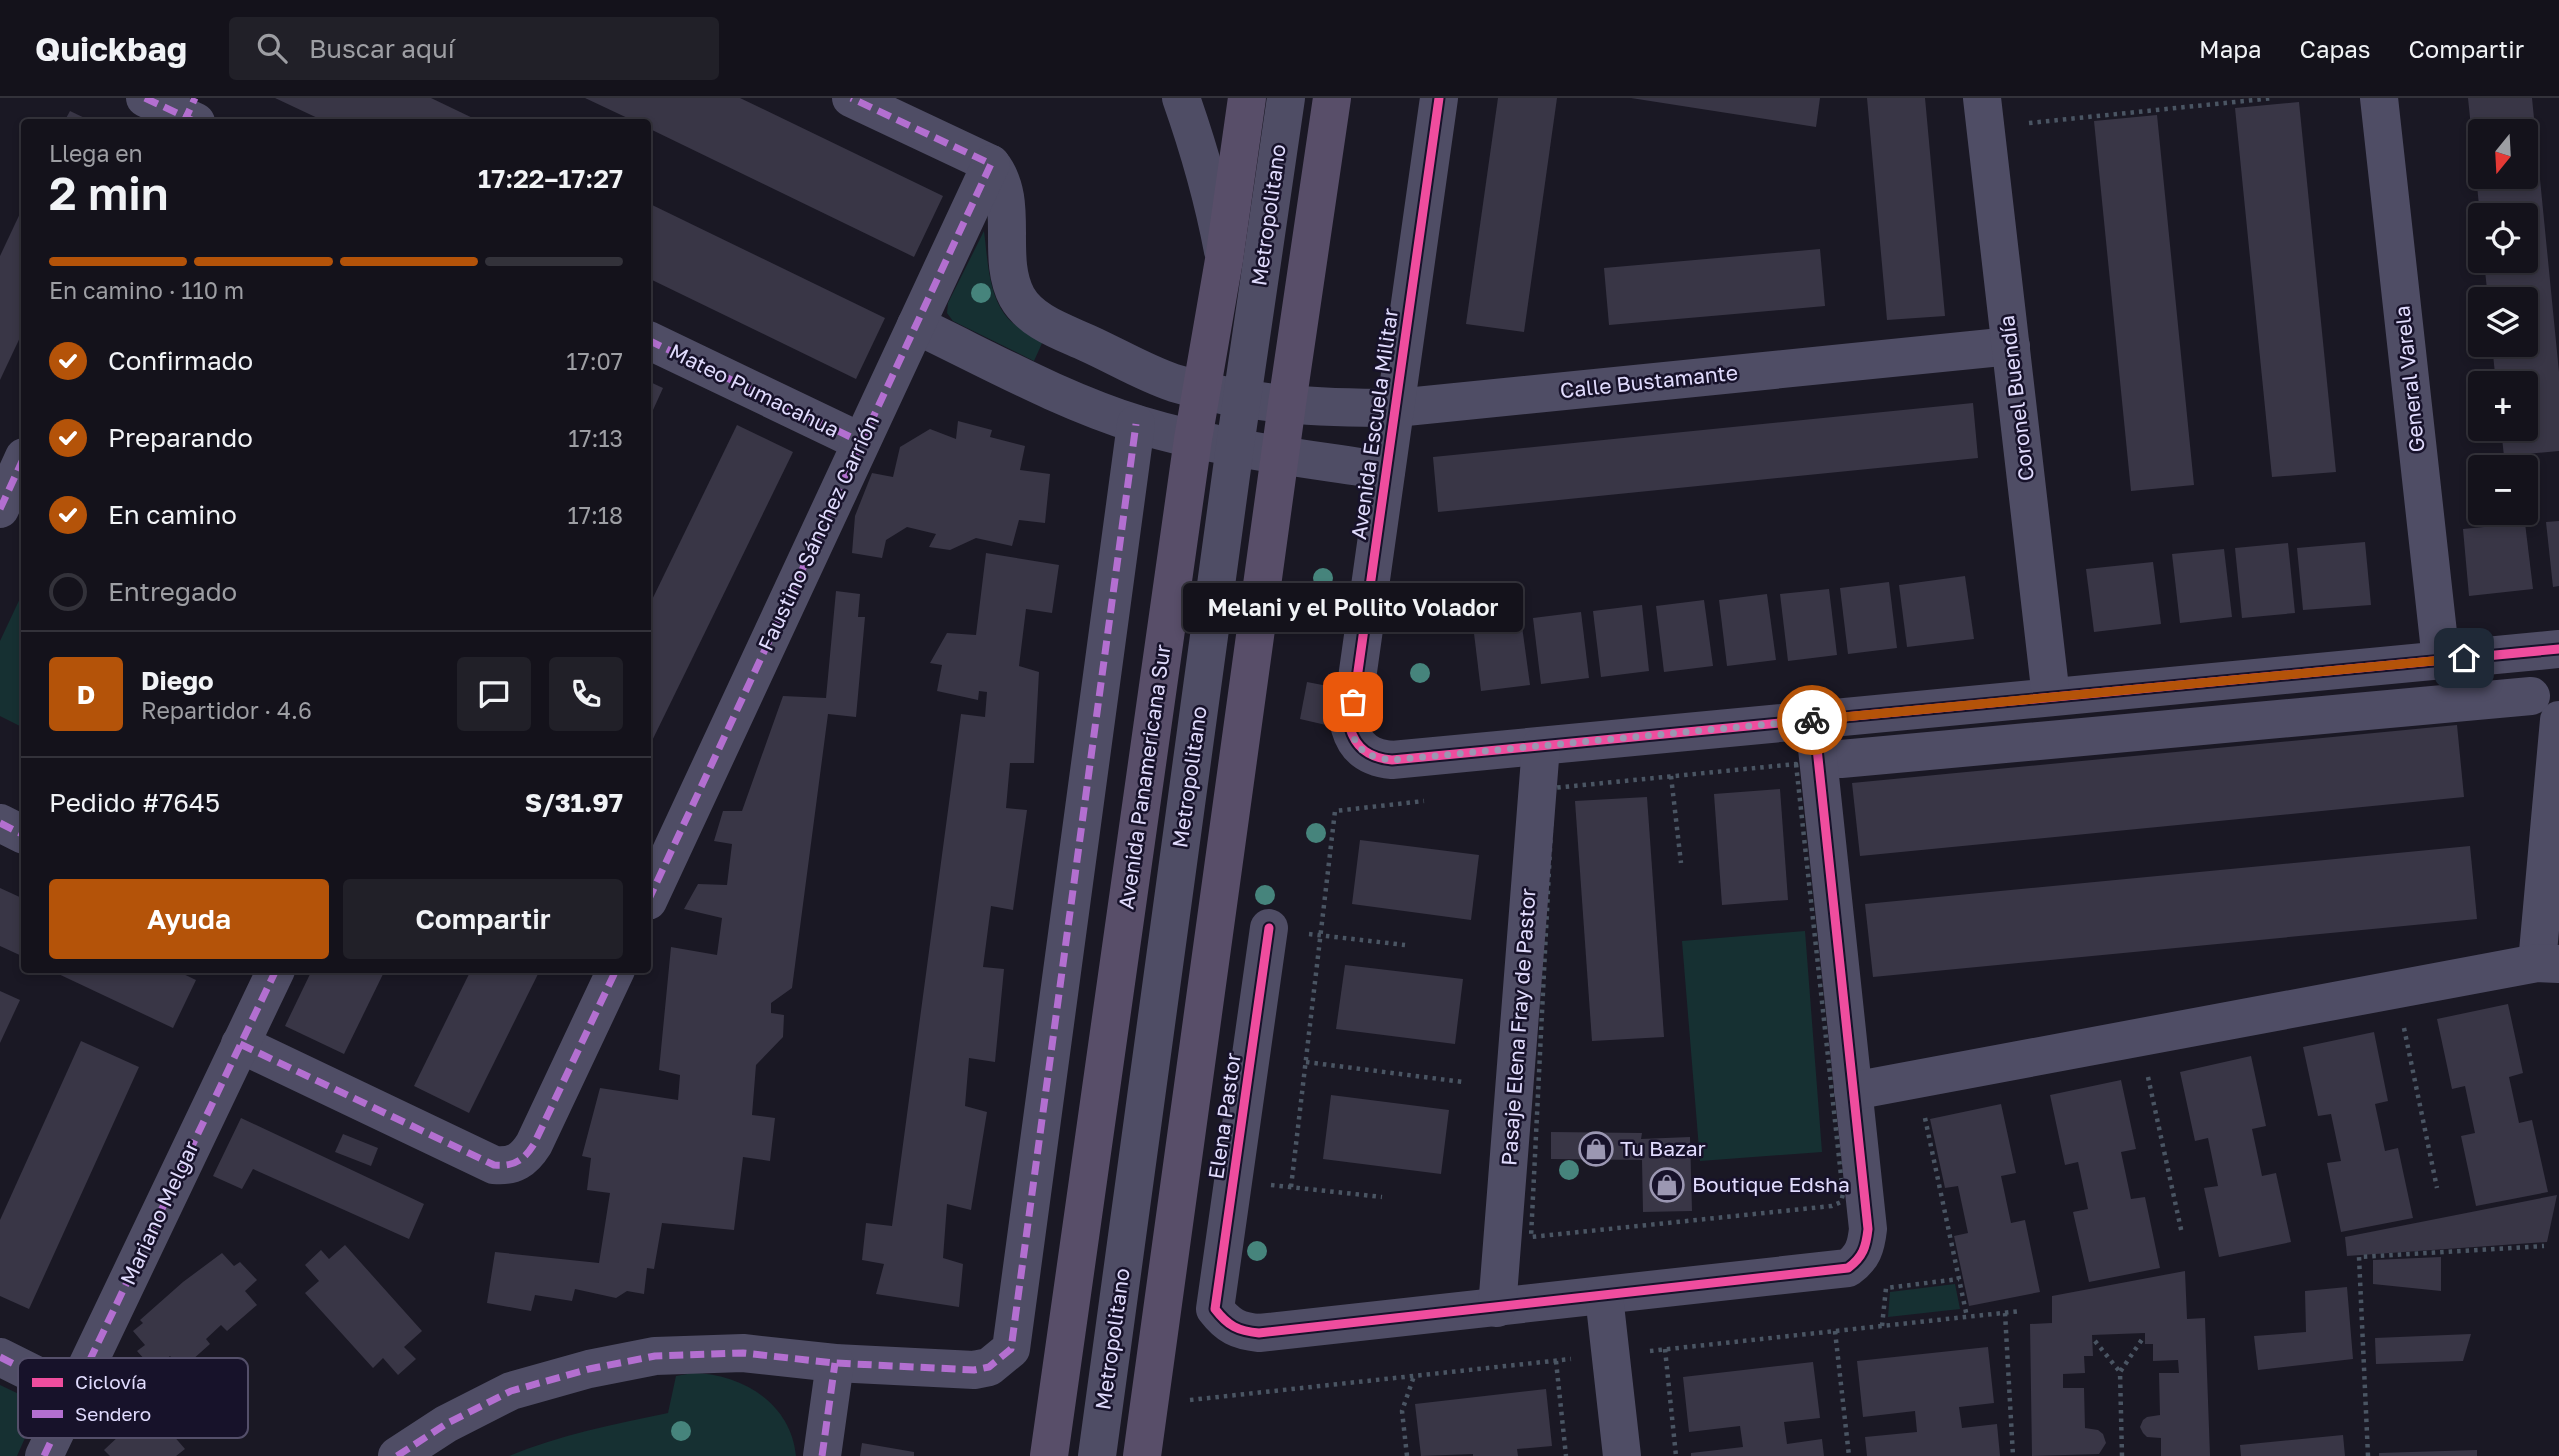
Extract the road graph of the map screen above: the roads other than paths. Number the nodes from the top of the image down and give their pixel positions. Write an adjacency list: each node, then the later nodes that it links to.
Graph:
1 (145, 98): 10 (street)
2 (851, 98): 11 (street)
3 (1181, 98): 12 (street)
4 (1247, 98): 12 (main road, Avenida Panamericana Sur)
5 (1286, 98): 17 (street, Metropolitano)
6 (1332, 98): 18 (main road)
7 (1439, 98): 19 (street, Avenida Escuela Militar)
8 (1982, 98): 15 (street, Coronel Buendía)
9 (2379, 98): 29 (street, General Varela)
10 (190, 115)
11 (991, 164): 13 (street, Faustino Sánchez Carrión); 16 (street, Calle Bustamante)
12 (1224, 260): 16 (main road, Avenida Panamericana Sur)
13 (916, 325): 20 (street); 22 (street, Faustino Sánchez Carrión)
14 (651, 341): 22 (street, Mateo Pumacahua)
15 (2011, 346): 19 (street, Calle Bustamante); 31 (street, Coronel Buendía)
16 (1201, 390): 17 (street, Calle Bustamante); 21 (main road, Avenida Panamericana Sur)
17 (1242, 398): 18 (street, Calle Bustamante); 23 (street, Metropolitano)
18 (1287, 404): 19 (street, Calle Bustamante); 24 (main road)
19 (1396, 408): 26 (street, Avenida Escuela Militar)
20 (1136, 424): 21 (street); 49 (street)
21 (1193, 439): 23 (street); 55 (main road, Avenida Panamericana Sur)
22 (861, 442): 38 (street, Faustino Sánchez Carrión)
23 (1235, 446): 24 (street); 56 (street, Metropolitano)
24 (1280, 454): 26 (street); 57 (main road)
25 (21, 464): 27 (street)
26 (1386, 471): 34 (street, Avenida Escuela Militar)
27 (0, 509)
28 (2559, 649): 29 (street)
29 (2441, 660): 31 (street)
30 (2531, 696): 35 (street)
31 (2051, 697): 32 (street)
32 (1814, 720): 34 (street); 44 (street)
33 (2559, 720): 40 (street)
34 (1541, 746): 46 (street, Pasaje Elena Fray de Pastor)
35 (1841, 759)
36 (0, 823): 37 (street)
37 (21, 834)
38 (651, 895)
39 (1269, 929): 46 (street, Elena Pastor)
40 (2548, 964): 44 (street)
41 (275, 973): 43 (street, Mariano Melgar)
42 (615, 973): 43 (street)
43 (240, 1044): 48 (street, Mariano Melgar)
44 (1853, 1091): 45 (street)
45 (1604, 1296): 46 (street); 58 (street)
46 (1497, 1308)
47 (0, 1357): 50 (street)
48 (91, 1358)
49 (835, 1363): 53 (street); 54 (street)
50 (18, 1366)
51 (53, 1438): 52 (street, Mariano Melgar)
52 (44, 1456)
53 (397, 1456)
54 (822, 1456)
55 (1049, 1456)
56 (1097, 1456)
57 (1142, 1456)
58 (1622, 1456)

